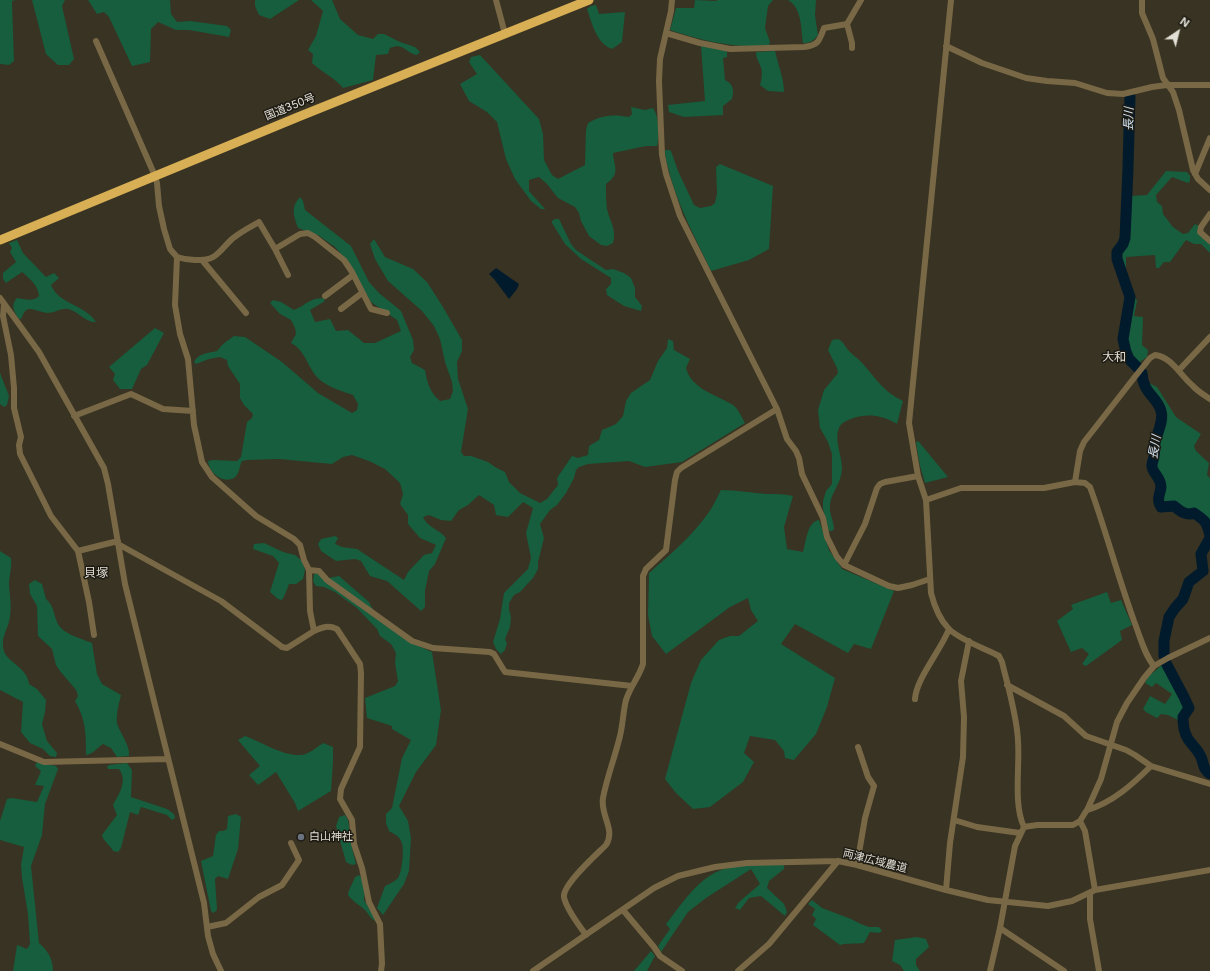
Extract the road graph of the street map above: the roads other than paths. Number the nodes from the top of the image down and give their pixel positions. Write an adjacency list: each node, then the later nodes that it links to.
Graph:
1 (496, 0): 9 (street)
2 (589, 0): 9 (highway, 国道350号)
3 (672, 0): 8 (street)
4 (861, 0): 7 (street)
5 (951, 0): 11 (street)
6 (1142, 0): 13 (street)
7 (847, 24): 8 (street); 12 (street)
8 (666, 33): 38 (street)
9 (505, 34): 17 (highway, 国道350号)
10 (96, 41): 17 (street)
11 (946, 46): 13 (street); 40 (street)
12 (852, 48)
13 (1167, 85): 14 (street); 16 (street)
14 (1210, 85)
15 (1210, 138): 16 (street)
16 (1195, 174): 18 (street)
17 (155, 176): 20 (highway, 国道350号); 23 (street)
18 (1210, 190)
19 (1210, 214): 21 (street)
20 (0, 240)
21 (1210, 241)
22 (275, 249): 24 (street); 25 (street); 26 (street)
23 (177, 256): 24 (street); 37 (street)
24 (202, 260): 32 (street)
25 (288, 275)
26 (353, 275): 27 (street); 28 (street)
27 (362, 293): 31 (street); 33 (street)
28 (325, 296)
29 (0, 298): 30 (street)
30 (4, 304): 39 (street); 44 (street)
31 (342, 309)
32 (246, 313)
33 (387, 313)
34 (1210, 337): 35 (street)
35 (1179, 370): 36 (street); 41 (street)
36 (1210, 399)
37 (193, 410): 39 (street); 46 (street)
38 (777, 410): 45 (street); 55 (street)
39 (74, 416): 43 (street)
40 (918, 476): 42 (street); 45 (street)
41 (1075, 482): 42 (street); 53 (street)
42 (926, 500): 47 (street)
43 (118, 542): 44 (street); 49 (street); 60 (street)
44 (78, 551): 50 (street)
45 (844, 564): 47 (street)
46 (309, 570): 49 (street); 55 (street)
47 (930, 579): 48 (street)
48 (949, 629): 52 (street); 56 (street)
49 (314, 631): 80 (street)
50 (94, 635)
51 (1210, 638): 53 (street)
52 (969, 641): 54 (street); 64 (street)
53 (1154, 666): 58 (street)
54 (1007, 685): 58 (street); 66 (street)
55 (632, 686): 78 (street)
56 (915, 699)
57 (0, 744): 60 (street)
58 (1110, 744): 61 (street); 63 (street)
59 (858, 747): 70 (street)
60 (167, 759): 76 (street)
61 (1151, 766): 62 (street); 63 (street)
62 (1210, 784)
63 (1087, 810): 65 (street)
64 (954, 820): 67 (street); 72 (street)
65 (1080, 821): 66 (street); 73 (street)
66 (1024, 826): 67 (street)
67 (1020, 833): 74 (street)
68 (291, 843): 76 (street)
69 (838, 861): 70 (street, 両津広域農道); 75 (street, 両津広域農道); 83 (street)
70 (857, 865): 72 (street, 両津広域農道)
71 (1210, 870): 73 (street, 両津広域農道)
72 (946, 890): 74 (street, 両津広域農道)
73 (1092, 891): 74 (street, 両津広域農道); 86 (street)
74 (1004, 902): 77 (street)
75 (623, 910): 78 (street, 両津広域農道); 82 (street)
76 (207, 926): 79 (street)
77 (1000, 928): 84 (street); 85 (street)
78 (586, 935): 81 (street, 両津広域農道)
79 (221, 971)
80 (381, 971)
81 (533, 971)
82 (682, 971)
83 (738, 971)
84 (990, 971)
85 (1064, 971)
86 (1099, 971)

